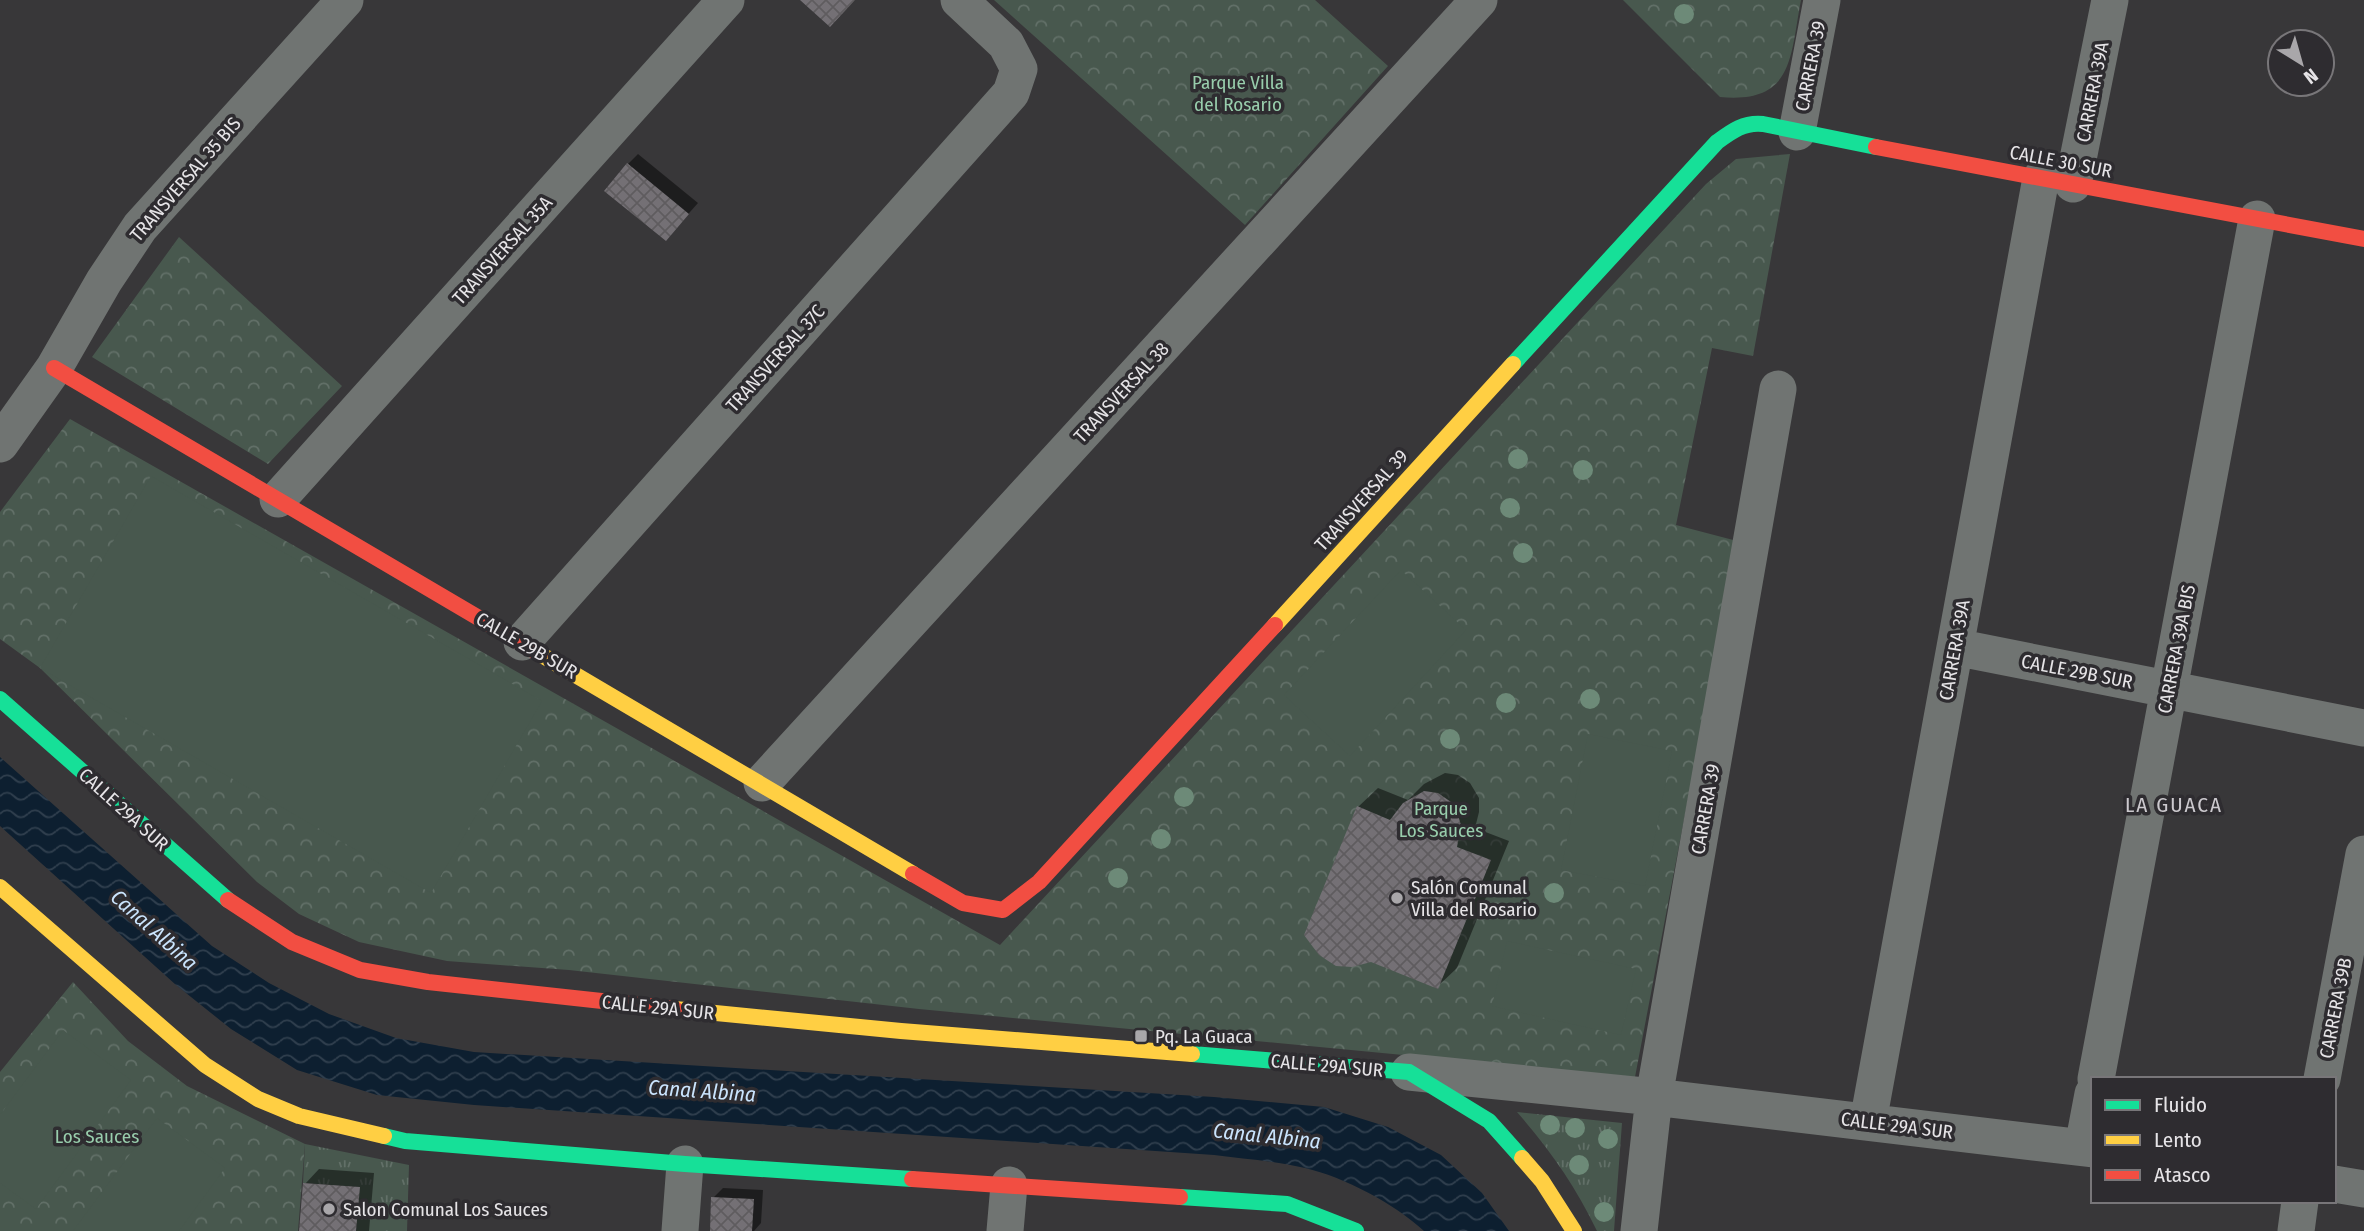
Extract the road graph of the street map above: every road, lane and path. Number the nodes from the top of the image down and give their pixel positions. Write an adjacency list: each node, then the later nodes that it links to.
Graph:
1 (345, 0): 12 (street, TRANSVERSAL 35 BIS)
2 (726, 0): 15 (street, TRANSVERSAL 35A)
3 (959, 0): 16 (street, TRANSVERSAL 37C)
4 (1479, 0): 21 (street, TRANSVERSAL 38)
5 (1822, 0): 8 (street, CARRERA 39)
6 (2110, 0): 9 (street, CARRERA 39A)
7 (1752, 122): 8 (street, CALLE 30 SUR); 24 (street, TRANSVERSAL 39)
8 (1797, 132): 9 (street, CALLE 30 SUR)
9 (2057, 181): 10 (street, CALLE 30 SUR); 17 (street, CARRERA 39A)
10 (2257, 219): 11 (street, CALLE 30 SUR); 18 (street, CARRERA 39A BIS)
11 (2364, 239)
12 (54, 368): 14 (street, TRANSVERSAL 35 BIS); 15 (street, CALLE 29B SUR)
13 (1778, 389): 28 (street, CARRERA 39)
14 (0, 444)
15 (278, 499): 16 (street, CALLE 29B SUR)
16 (522, 642): 21 (street, CALLE 29B SUR)
17 (1955, 647): 18 (street, CALLE 29B SUR); 30 (street, CARRERA 39A)
18 (2169, 689): 20 (street, CALLE 29B SUR); 26 (street, CARRERA 39A BIS)
19 (0, 699): 25 (street, CALLE 29A SUR)
20 (2364, 727)
21 (762, 783): 24 (street, CALLE 29B SUR)
22 (2364, 855): 27 (street, CARRERA 39B)
23 (0, 887): 32 (street)
24 (1003, 910)
25 (1409, 1072): 28 (street, CALLE 29A SUR); 40 (street, CALLE 29A SUR)
26 (2096, 1077)
27 (2322, 1077)
28 (1654, 1097): 30 (street, CALLE 29A SUR); 41 (street, CARRERA 39)
29 (2091, 1116): 31 (street)
30 (1868, 1122): 31 (street, CALLE 29A SUR)
31 (2088, 1148)
32 (685, 1164): 34 (street); 37 (street)
33 (2336, 1184): 35 (street)
34 (1009, 1185): 38 (street); 39 (street)
35 (2364, 1189)
36 (2300, 1203): 42 (street)
37 (680, 1231)
38 (1005, 1231)
39 (1356, 1231)
40 (1574, 1231)
41 (1639, 1231)
42 (2296, 1231)

